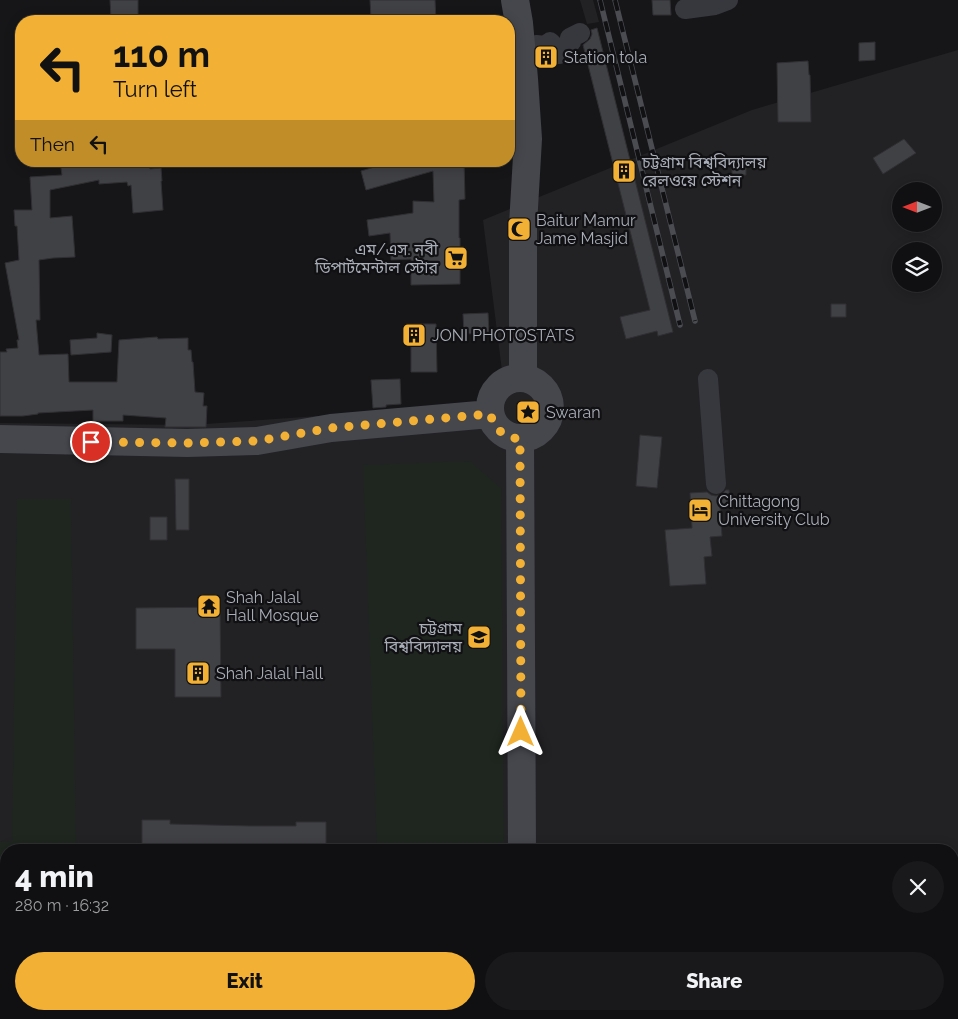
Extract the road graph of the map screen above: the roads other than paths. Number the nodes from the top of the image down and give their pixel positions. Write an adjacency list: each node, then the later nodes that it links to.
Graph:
1 (515, 0): 5 (street)
2 (728, 0): 3 (street)
3 (685, 9)
4 (580, 33): 5 (street)
5 (522, 58): 6 (street)
6 (523, 378): 8 (street); 10 (street)
7 (708, 378): 12 (street)
8 (490, 414): 9 (street); 10 (street)
9 (0, 439)
10 (520, 439): 13 (street)
11 (521, 475): 14 (street)
12 (716, 484)
13 (522, 844)
14 (522, 844)

